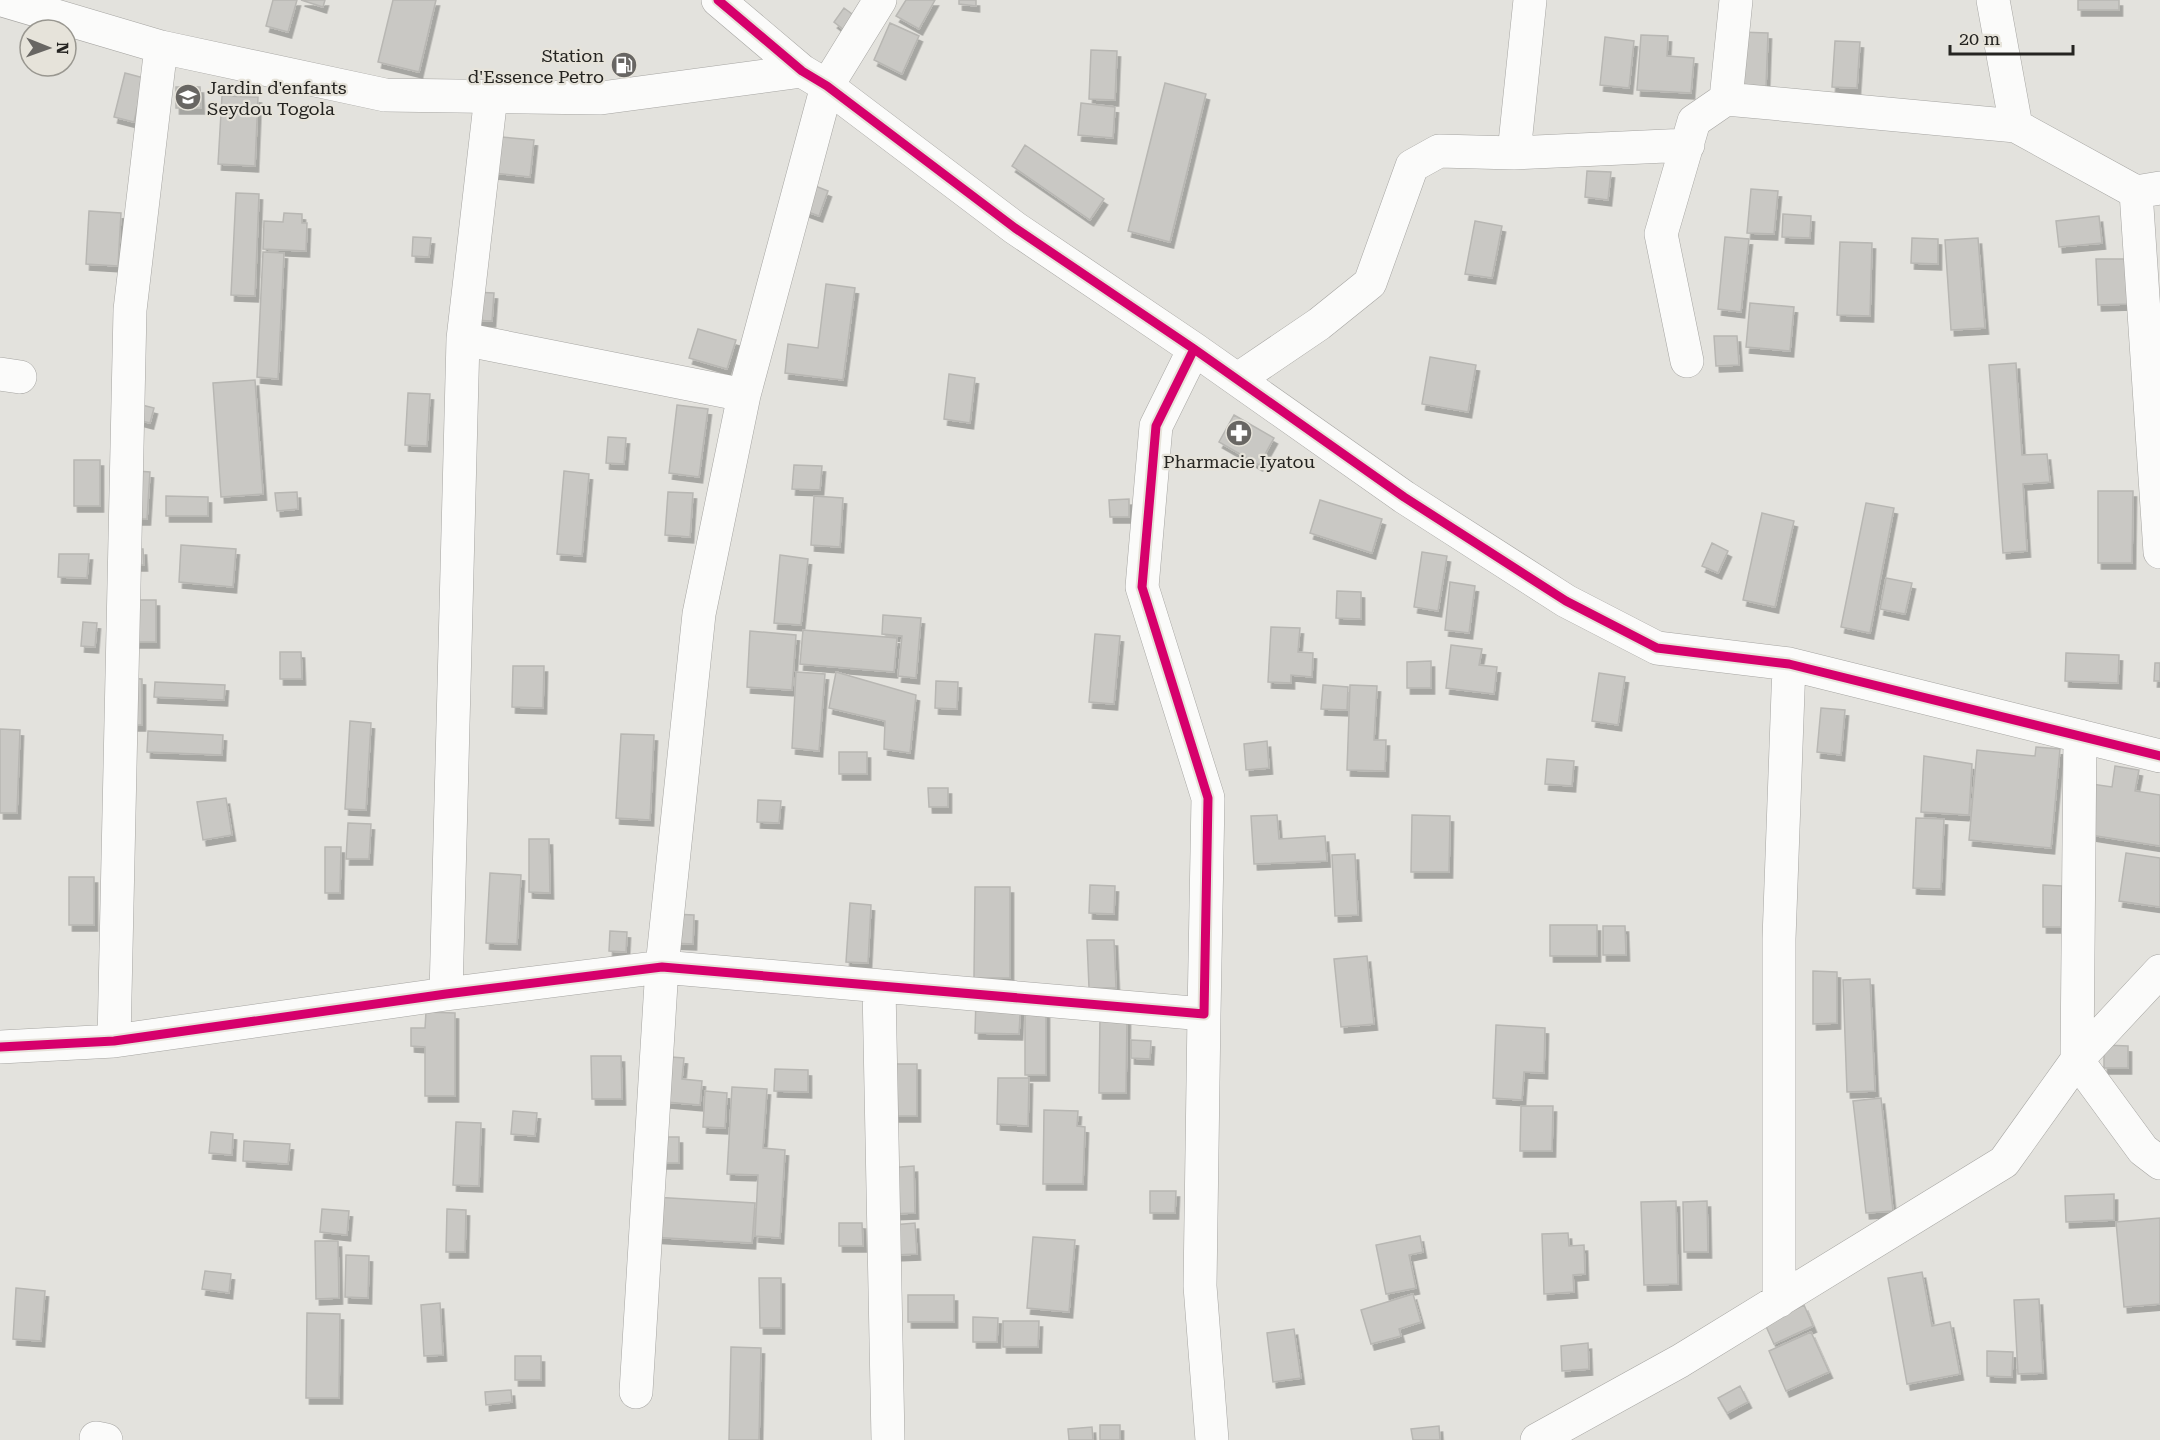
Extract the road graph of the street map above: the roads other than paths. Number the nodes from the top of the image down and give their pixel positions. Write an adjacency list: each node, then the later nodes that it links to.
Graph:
1 (2, 0): 7 (street)
2 (718, 0): 8 (street)
3 (880, 0): 8 (street)
4 (1530, 0): 13 (street)
5 (1736, 0): 10 (street)
6 (1993, 0): 11 (street)
7 (161, 47): 9 (street); 29 (street)
8 (814, 79): 9 (street); 16 (street); 19 (street)
9 (491, 96): 15 (street)
10 (1726, 99): 11 (street); 12 (street)
11 (2016, 126): 14 (street)
12 (1688, 144): 13 (street); 17 (street)
13 (1514, 153): 18 (street)
14 (2148, 190): 20 (street)
15 (463, 339): 19 (street); 27 (street)
16 (1194, 349): 18 (street); 28 (street)
17 (1687, 361)
18 (1238, 379): 21 (street)
19 (744, 395): 24 (street)
20 (2160, 552)
21 (1789, 663): 22 (street); 33 (street)
22 (2080, 736): 23 (street); 31 (street)
23 (2160, 756)
24 (662, 967): 26 (street); 27 (street); 34 (street)
25 (2160, 971): 31 (street)
26 (879, 987): 28 (street); 36 (street)
27 (446, 994): 29 (street)
28 (1204, 1014): 37 (street)
29 (114, 1041): 30 (street)
30 (0, 1047)
31 (2077, 1060): 32 (street); 33 (street)
32 (2160, 1163)
33 (1779, 1301): 35 (street)
34 (636, 1392)
35 (1577, 1430): 38 (street)
36 (888, 1440)
37 (1212, 1440)
38 (1537, 1440)

